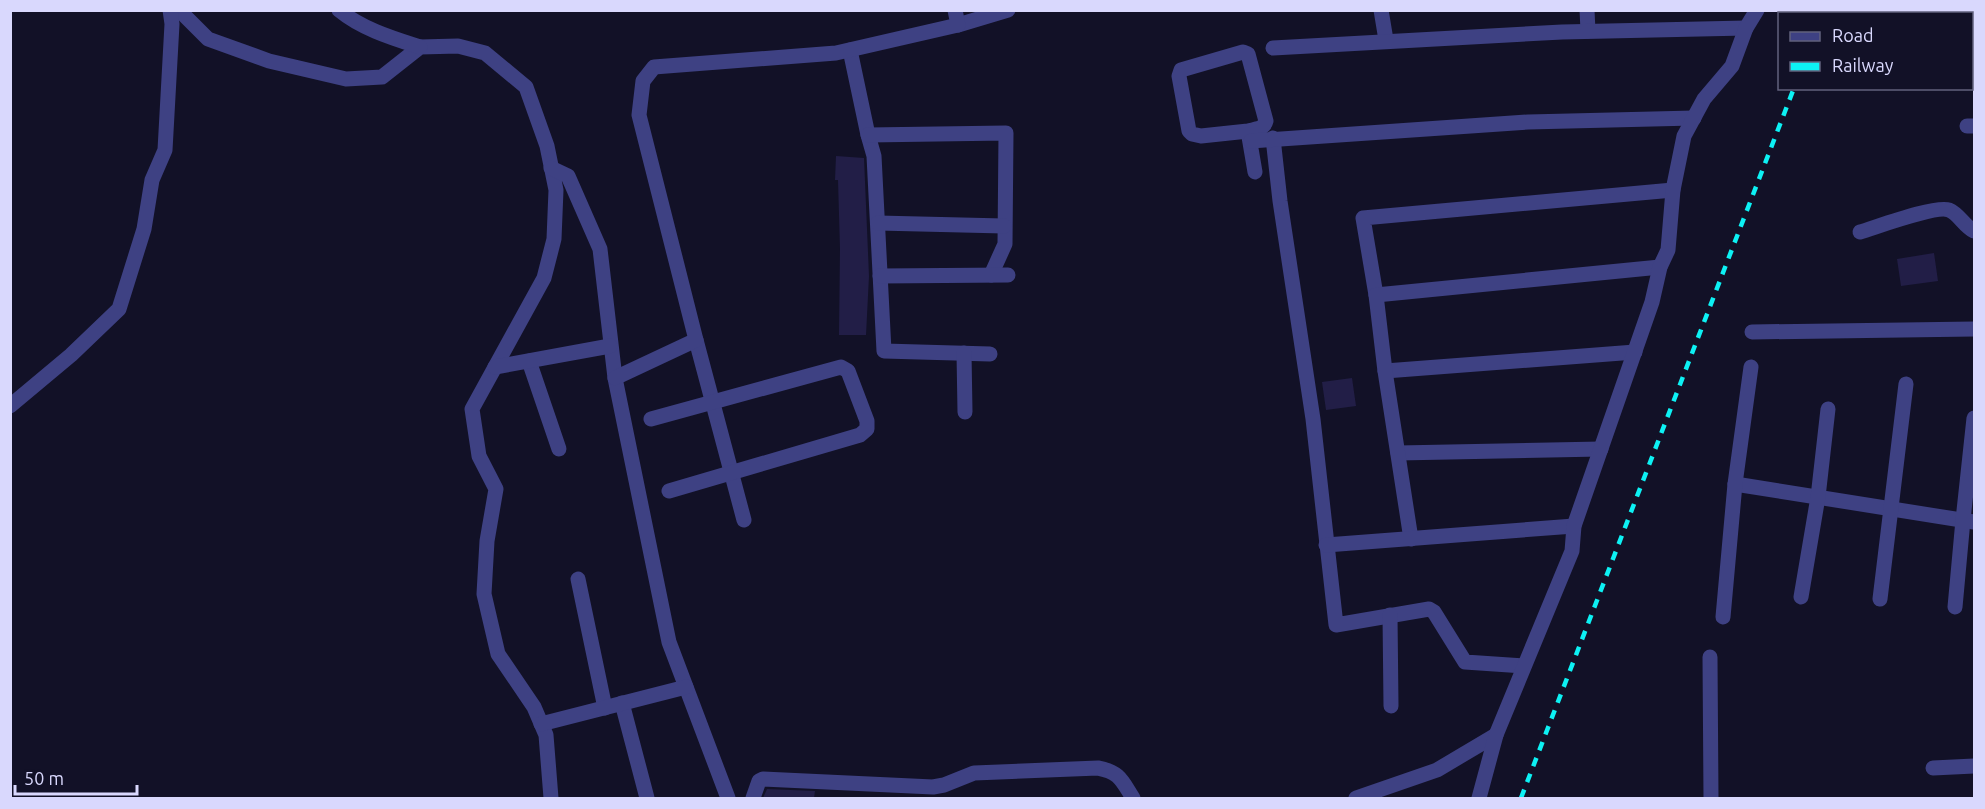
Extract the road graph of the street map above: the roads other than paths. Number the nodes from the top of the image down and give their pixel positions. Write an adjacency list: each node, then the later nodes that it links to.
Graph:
1 (170, 10): 45 (street)
2 (179, 10): 12 (street)
3 (339, 10): 12 (street)
4 (1008, 10): 8 (street)
5 (1382, 10): 11 (street)
6 (1587, 10): 10 (street)
7 (1757, 10): 9 (street)
8 (957, 18): 14 (street)
9 (1746, 28): 10 (street); 15 (street)
10 (1588, 31): 11 (street)
11 (1386, 40): 13 (street)
12 (420, 47): 19 (street)
13 (1273, 48)
14 (850, 50): 16 (street); 33 (street)
15 (1694, 118): 18 (street); 21 (street)
16 (868, 135): 22 (street); 23 (street)
17 (1249, 136): 17 (street); 18 (street); 20 (street)
18 (1273, 138): 62 (street)
19 (552, 168): 34 (street); 39 (street)
20 (1255, 172)
21 (1673, 190): 26 (street); 30 (street)
22 (878, 223): 23 (street); 29 (street)
23 (1004, 226): 27 (street)
24 (1974, 231): 25 (street)
25 (1860, 232)
26 (1660, 267): 30 (street); 35 (street)
27 (990, 275): 28 (street); 29 (street)
28 (1008, 275)
29 (880, 276): 36 (street)
30 (1376, 296): 41 (street)
31 (1974, 329): 32 (street)
32 (1752, 332)
33 (696, 340): 42 (street); 44 (street)
34 (610, 346): 38 (street); 42 (street)
35 (1635, 352): 41 (street); 51 (street)
36 (964, 353): 37 (street); 47 (street)
37 (990, 354)
38 (529, 361): 39 (street); 50 (street)
39 (495, 367): 75 (street)
40 (1751, 367): 54 (street)
41 (1385, 371): 52 (street)
42 (615, 378): 71 (street)
43 (1906, 384): 57 (street)
44 (712, 401): 49 (street); 53 (street); 53 (street)
45 (10, 406)
46 (1828, 409): 56 (street)
47 (965, 412)
48 (1974, 418): 59 (street)
49 (651, 419)
50 (559, 449)
51 (1601, 449): 52 (street); 60 (street)
52 (1398, 453): 61 (street)
53 (732, 473): 55 (street); 58 (street)
54 (1735, 484): 56 (street); 68 (street)
55 (669, 491)
56 (1818, 497): 57 (street); 64 (street)
57 (1892, 509): 59 (street); 65 (street)
58 (744, 520)
59 (1968, 521): 66 (street)
60 (1574, 526): 61 (street); 70 (street)
61 (1411, 539): 62 (street)
62 (1326, 545): 67 (street)
63 (578, 579): 74 (street)
64 (1801, 597)
65 (1880, 599)
66 (1955, 607)
67 (1390, 615): 70 (street); 73 (street)
68 (1723, 617)
69 (1710, 657): 86 (street)
70 (1524, 666): 76 (street)
71 (686, 687): 72 (street); 81 (street)
72 (622, 704): 74 (street); 80 (street)
73 (1391, 706)
74 (605, 708): 75 (street)
75 (541, 724): 79 (street)
76 (1496, 735): 84 (street); 85 (street)
77 (1974, 766): 78 (street)
78 (1933, 768)
79 (551, 798)
80 (647, 798)
81 (728, 798)
82 (753, 798): 83 (street)
83 (1133, 798)
84 (1356, 798)
85 (1479, 798)
86 (1711, 798)

